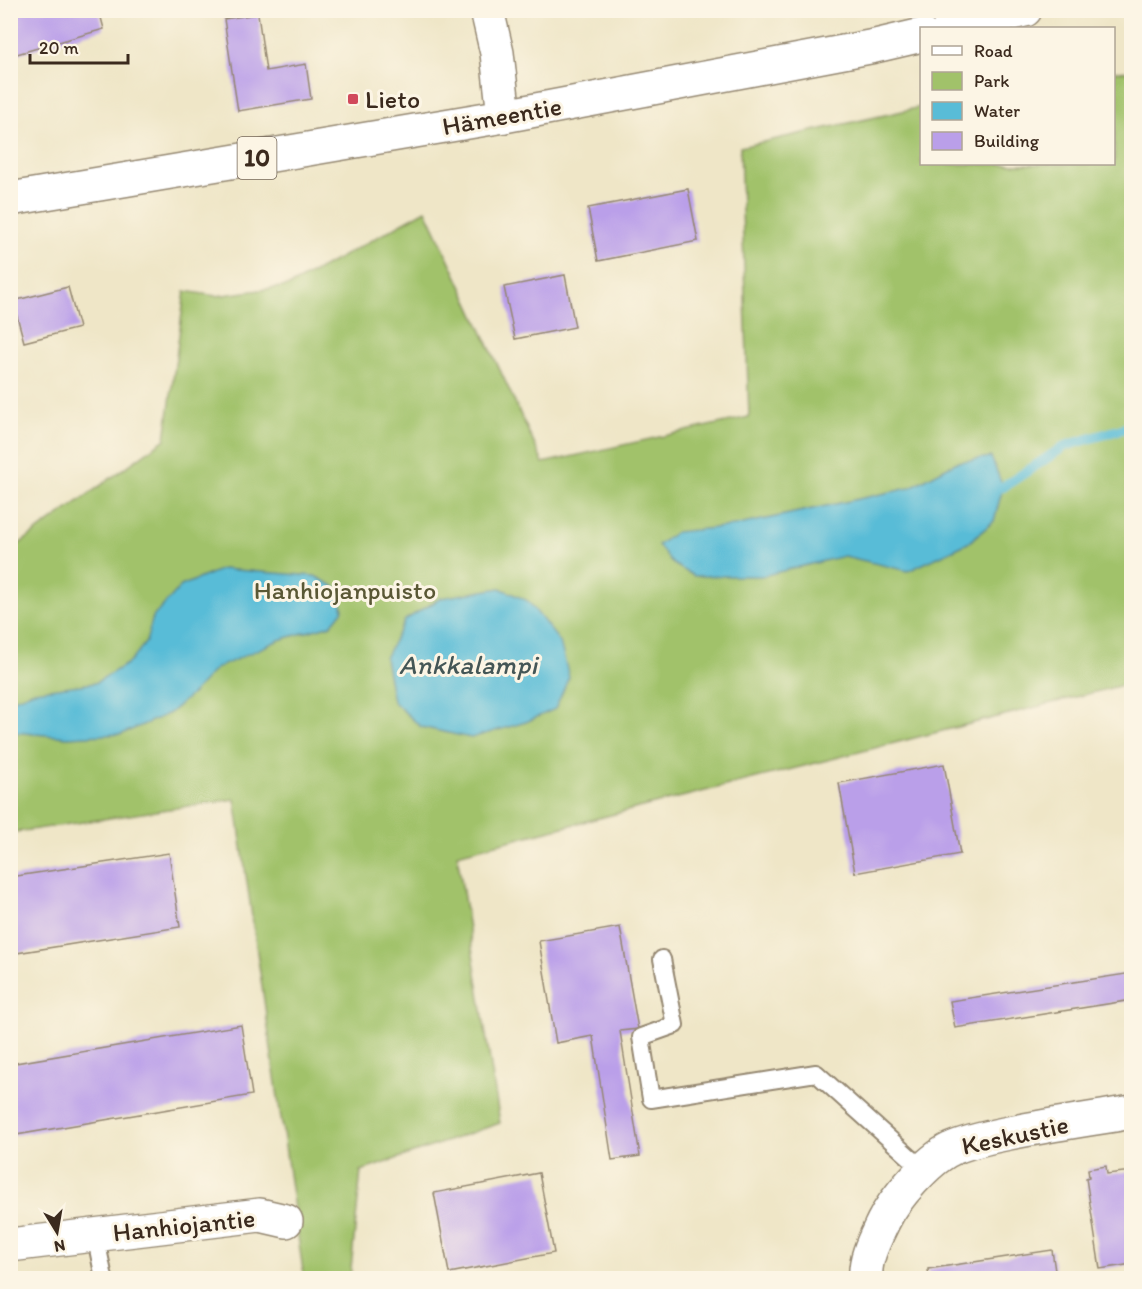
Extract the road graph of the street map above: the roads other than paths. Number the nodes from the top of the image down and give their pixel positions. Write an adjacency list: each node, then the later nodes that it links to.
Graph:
1 (487, 10): 5 (main road)
2 (1025, 10): 3 (main road)
3 (953, 27)
4 (920, 35): 5 (main road, Hämeentie / 10)
5 (504, 116): 6 (main road, Hämeentie / 10)
6 (10, 200)
7 (662, 958): 9 (lane)
8 (1131, 1112): 9 (main road, Keskustie)
9 (924, 1170): 14 (main road, Keskustie)
10 (286, 1221): 11 (main road, Hanhiojantie)
11 (95, 1234): 12 (main road, Hanhiojantie); 13 (lane)
12 (10, 1245)
13 (104, 1278)
14 (866, 1278)

